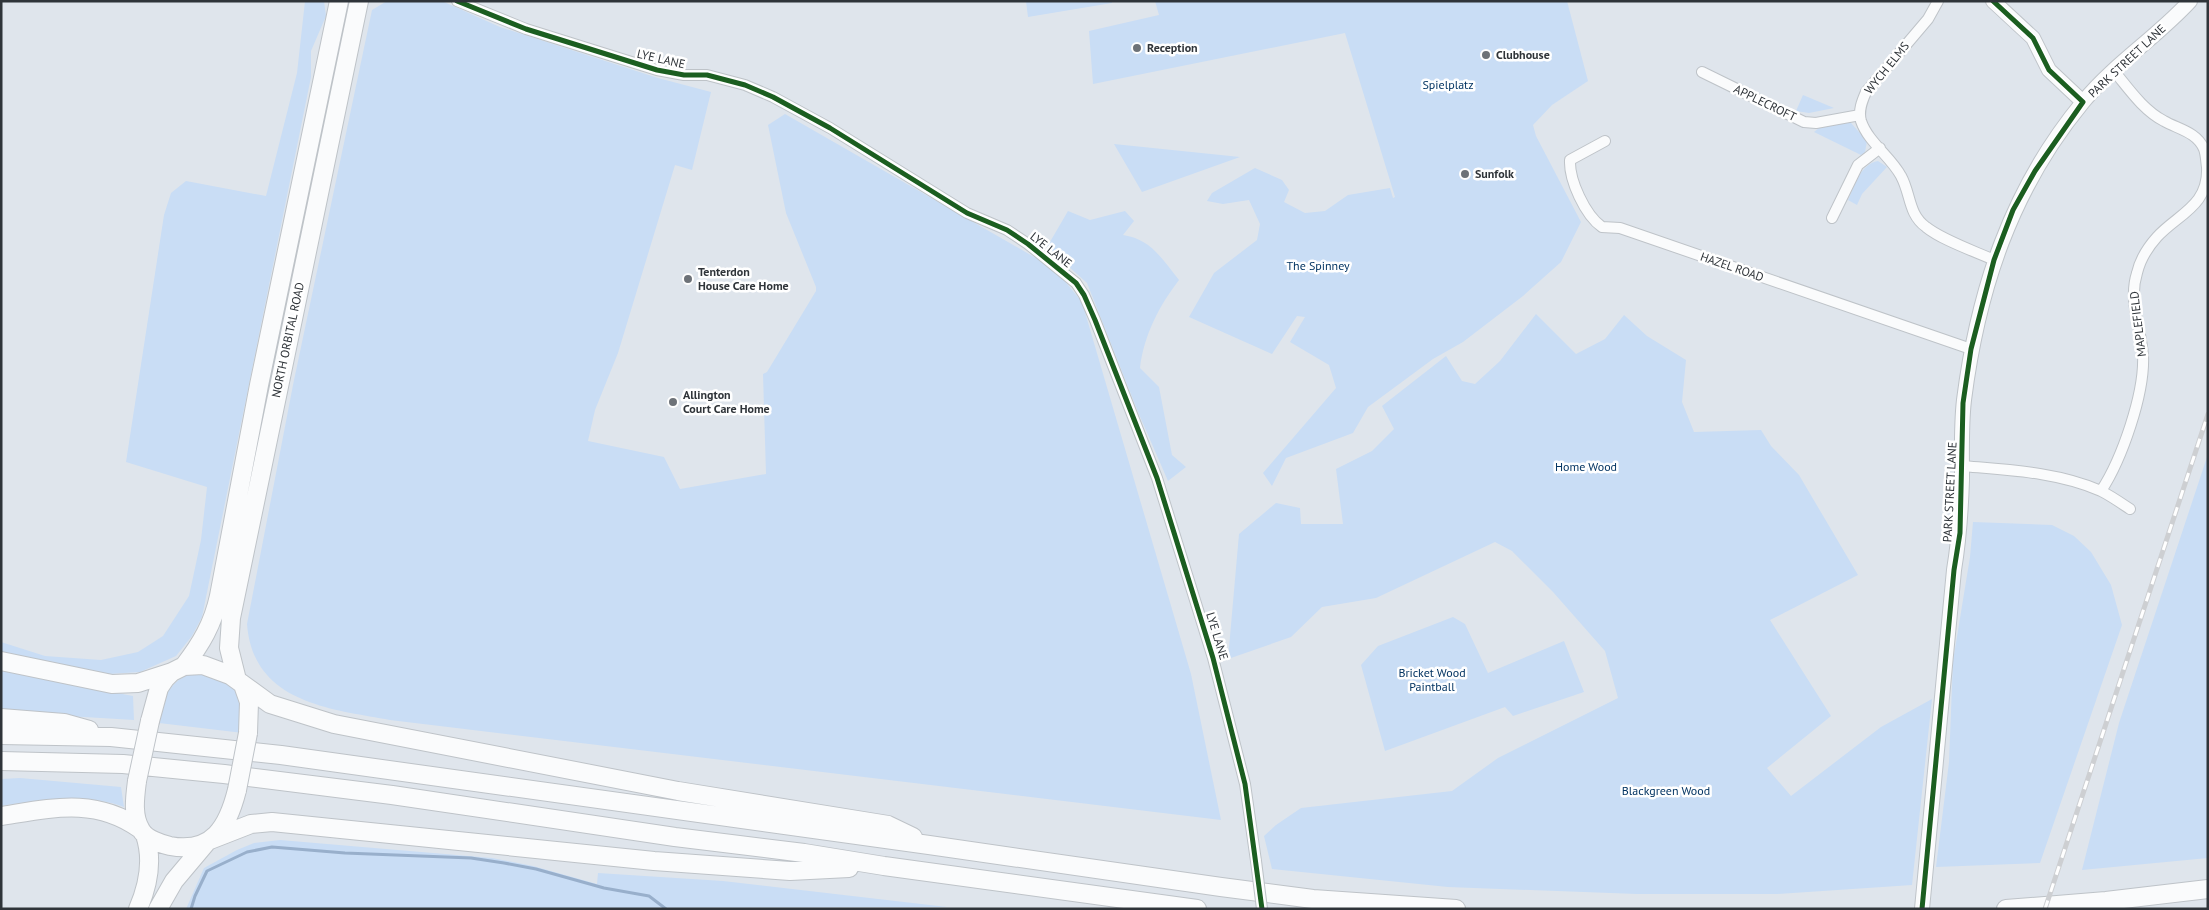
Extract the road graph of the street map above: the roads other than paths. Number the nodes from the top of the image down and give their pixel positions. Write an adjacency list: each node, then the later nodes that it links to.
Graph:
1 (339, 1): 21 (highway, NORTH ORBITAL ROAD)
2 (359, 1): 22 (highway, NORTH ORBITAL ROAD)
3 (457, 1): 37 (street, LYE LANE, bridge)
4 (1938, 1): 10 (street, WYCH ELMS)
5 (1993, 1): 9 (street)
6 (2190, 1): 7 (street, PARK STREET LANE)
7 (2114, 71): 9 (street, PARK STREET LANE); 12 (street, MAPLEFIELD)
8 (1702, 72): 10 (street, APPLECROFT)
9 (2083, 102): 15 (street, PARK STREET LANE)
10 (1860, 116): 13 (street)
11 (1605, 141): 16 (street, HAZEL ROAD)
12 (2206, 147): 18 (street, MAPLEFIELD)
13 (1880, 148): 14 (street); 15 (street)
14 (1832, 218)
15 (1994, 260): 16 (street, PARK STREET LANE)
16 (1971, 349): 17 (street, PARK STREET LANE)
17 (1962, 466): 18 (street); 33 (street, PARK STREET LANE)
18 (2101, 491): 19 (street)
19 (2130, 509)
20 (1, 661): 21 (highway)
21 (178, 669): 22 (highway); 28 (highway, bridge)
22 (240, 682): 29 (highway, bridge); 30 (highway)
23 (1, 718): 25 (highway)
24 (1, 735): 25 (highway)
25 (111, 736): 30 (highway)
26 (1, 760): 31 (highway)
27 (1, 816): 28 (highway)
28 (143, 832): 29 (highway); 34 (highway)
29 (208, 842): 31 (highway); 35 (highway)
30 (929, 845): 38 (highway)
31 (884, 866): 36 (highway)
32 (2208, 889): 39 (highway)
33 (1923, 902)
34 (138, 909)
35 (158, 909)
36 (1197, 909)
37 (1262, 909)
38 (1456, 909)
39 (2006, 909)

